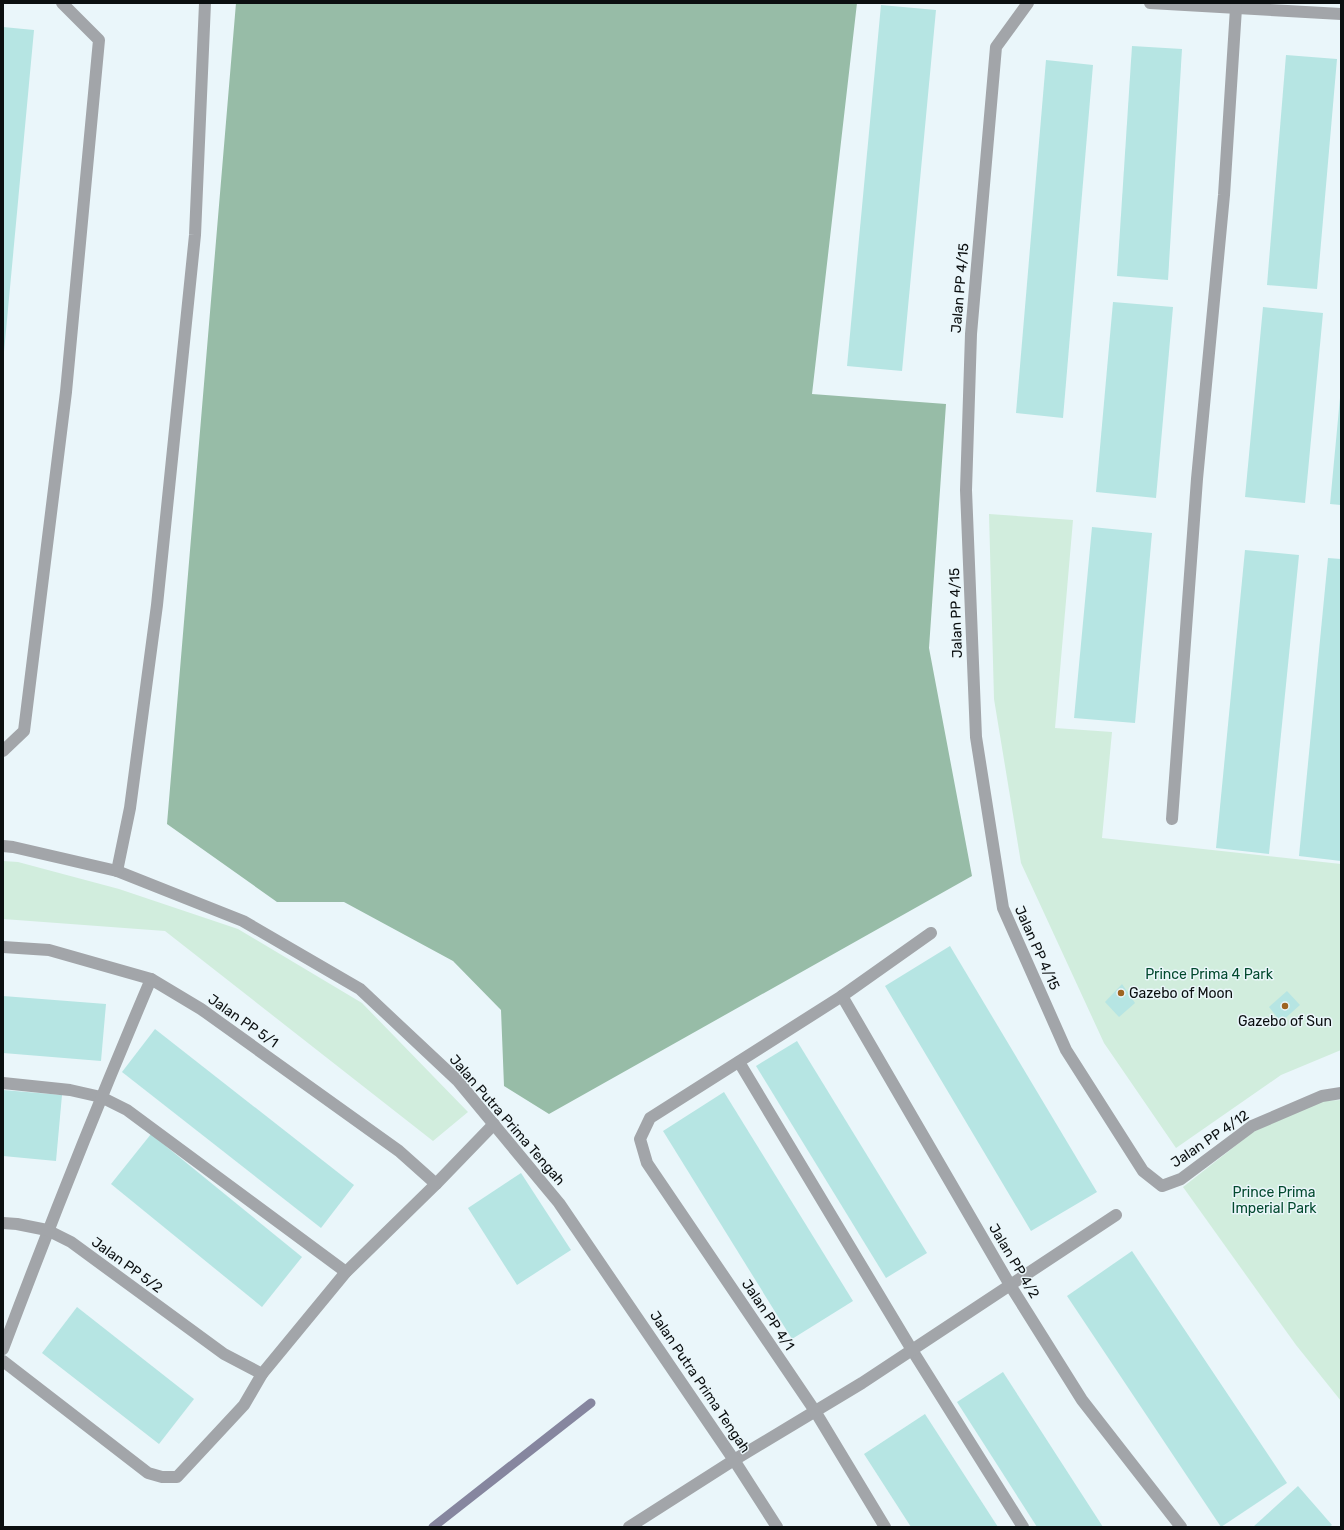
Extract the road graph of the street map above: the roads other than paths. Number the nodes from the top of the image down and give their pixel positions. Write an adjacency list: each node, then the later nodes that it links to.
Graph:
1 (62, 3): 7 (street)
2 (205, 3): 10 (street)
3 (1028, 3): 21 (street, Jalan PP 4/15)
4 (1150, 3): 5 (street)
5 (1236, 8): 6 (street); 8 (street)
6 (1341, 14)
7 (3, 751)
8 (1172, 819)
9 (3, 846): 10 (street, Jalan Putra Prima Tengah)
10 (117, 871): 19 (street, Jalan Putra Prima Tengah)
11 (931, 933): 14 (street)
12 (3, 947): 13 (street, Jalan PP 5/1)
13 (151, 979): 18 (street); 20 (street, Jalan PP 5/1)
14 (842, 996): 15 (street); 26 (street, Jalan PP 4/2)
15 (739, 1062): 28 (street); 31 (street, Jalan PP 4/1)
16 (3, 1083): 18 (street)
17 (1341, 1093): 21 (street, Jalan PP 4/12)
18 (101, 1097): 24 (street); 25 (street)
19 (494, 1124): 20 (street); 32 (street, Jalan Putra Prima Tengah)
20 (436, 1184): 25 (street)
21 (1162, 1186)
22 (1116, 1215): 26 (street)
23 (3, 1223): 24 (street, Jalan PP 5/2)
24 (47, 1230): 27 (street); 30 (street, Jalan PP 5/2)
25 (346, 1272): 30 (street)
26 (1010, 1285): 28 (street); 37 (street, Jalan PP 4/2)
27 (3, 1349)
28 (912, 1350): 31 (street); 36 (street)
29 (3, 1361): 30 (street)
30 (262, 1374)
31 (815, 1411): 32 (street); 35 (street, Jalan PP 4/1)
32 (734, 1460): 33 (street); 34 (street, Jalan Putra Prima Tengah)
33 (629, 1527)
34 (777, 1527)
35 (885, 1527)
36 (1023, 1527)
37 (1181, 1527)

